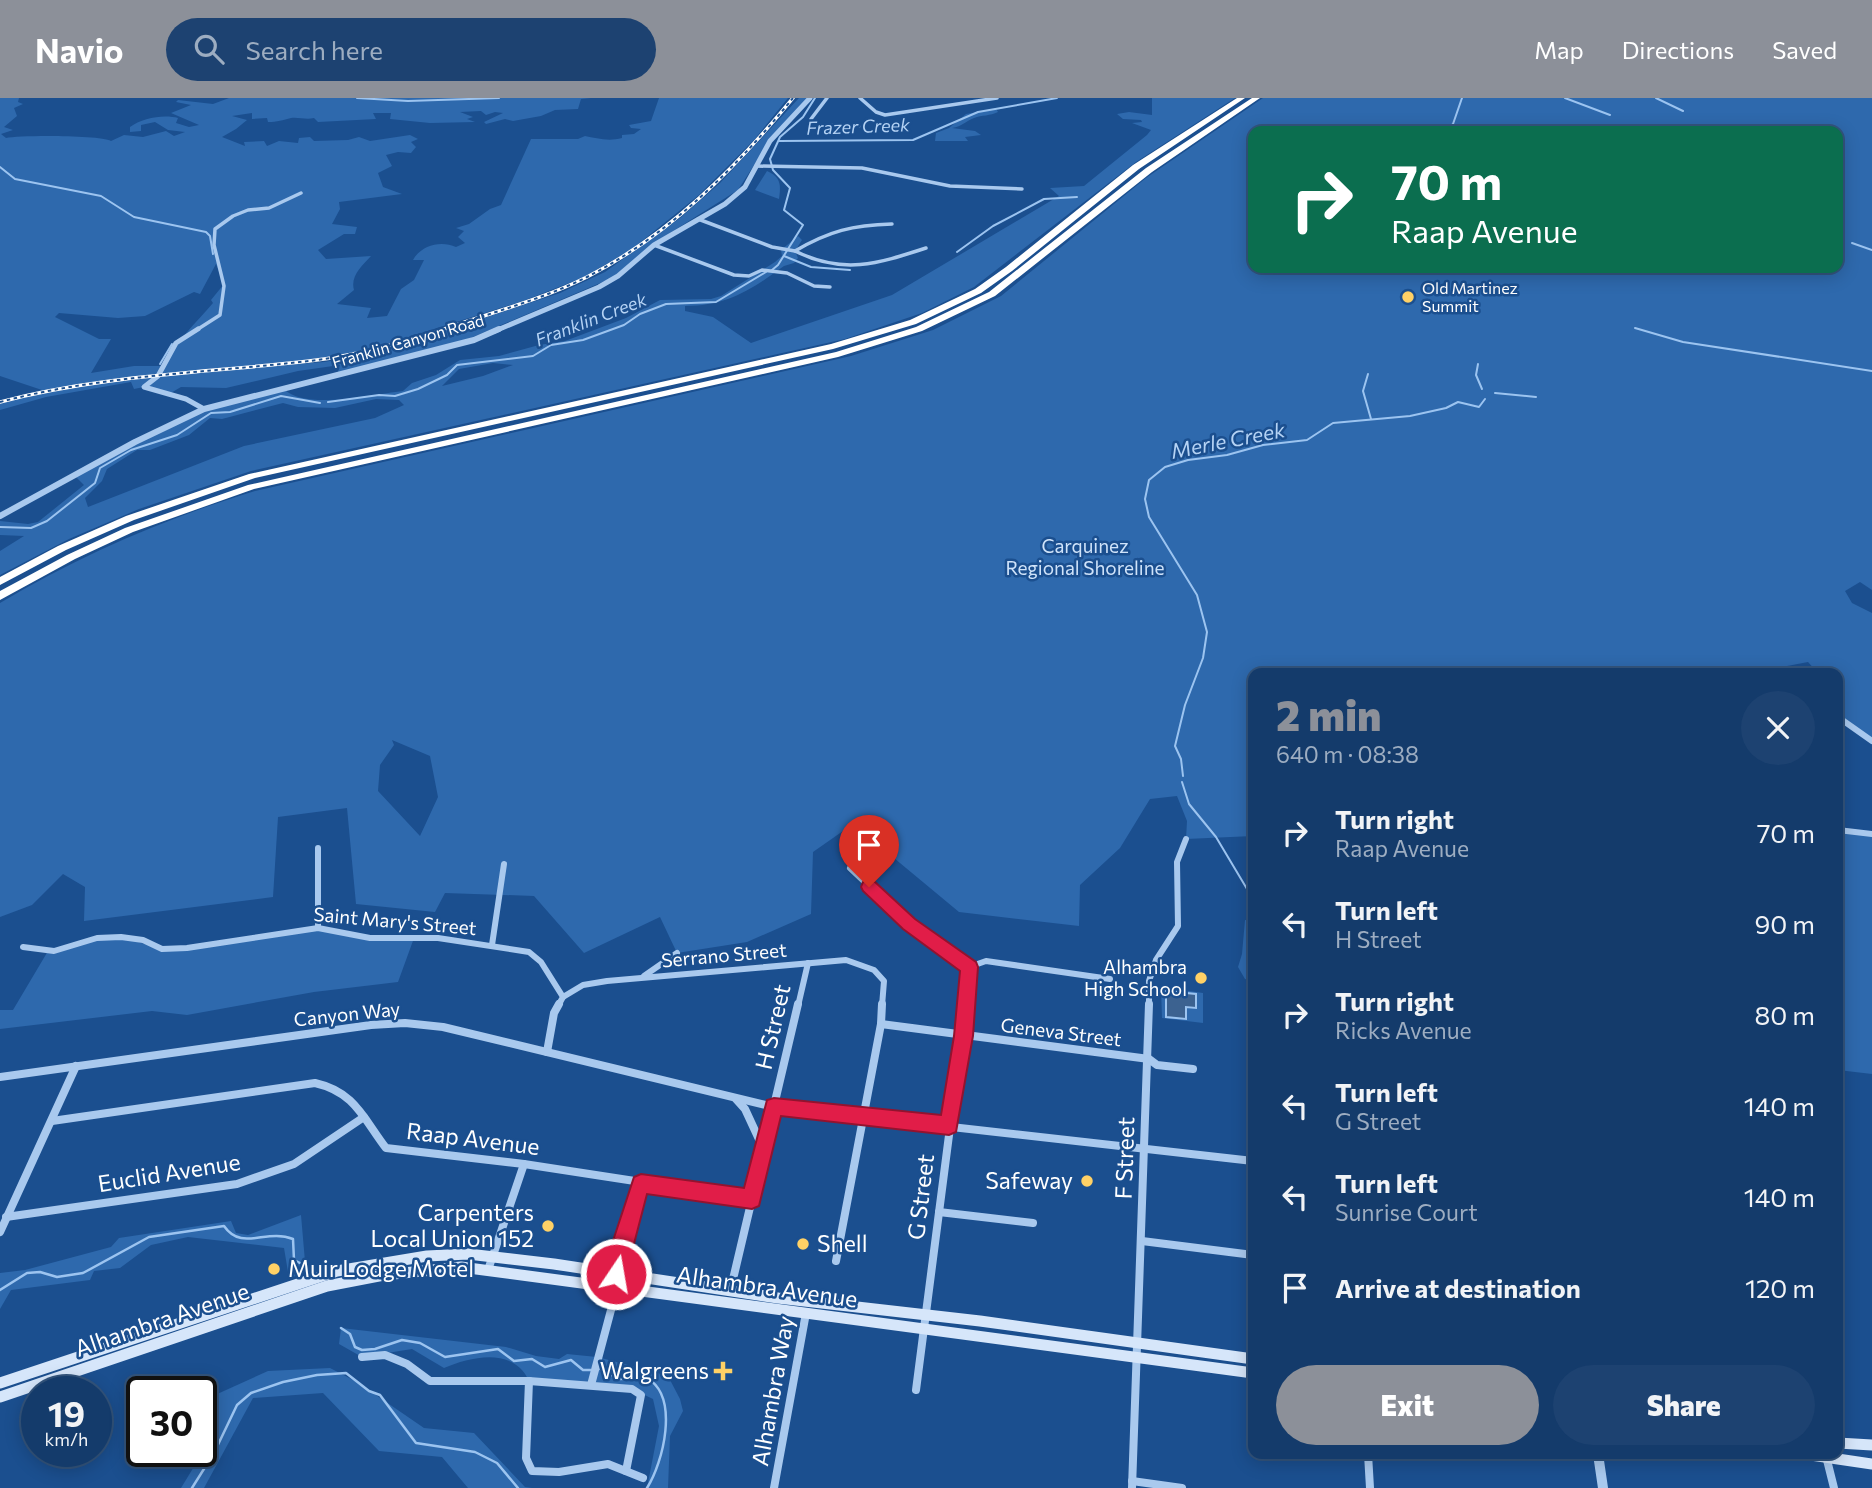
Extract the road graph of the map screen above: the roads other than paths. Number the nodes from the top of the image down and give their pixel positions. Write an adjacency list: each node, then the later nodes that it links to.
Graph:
1 (810, 98): 8 (street, Franklin Canyon Road)
2 (827, 98): 7 (street)
3 (860, 98): 4 (street)
4 (998, 98)
5 (1242, 98): 19 (highway)
6 (1257, 98): 20 (highway)
7 (859, 126)
8 (756, 166): 9 (street); 11 (street, Franklin Canyon Road)
9 (1021, 189)
10 (301, 193): 17 (street)
11 (698, 219): 13 (street, Franklin Canyon Road); 15 (street)
12 (892, 224): 15 (street)
13 (654, 245): 16 (street); 17 (street, Franklin Canyon Road)
14 (926, 248): 15 (street)
15 (795, 251)
16 (830, 287)
17 (204, 409): 18 (street, Franklin Canyon Road)
18 (0, 516)
19 (0, 581)
20 (0, 596)
21 (1843, 721): 22 (street)
22 (1872, 741)
23 (1843, 831): 24 (street)
24 (1872, 834)
25 (1186, 839): 41 (street, F Street)
26 (318, 848): 29 (street)
27 (504, 864): 30 (street)
28 (850, 868): 34 (street)
29 (318, 928): 30 (street, Saint Mary's Street); 31 (street, Saint Mary's Street)
30 (492, 945): 37 (street, Saint Mary's Street)
31 (23, 947)
32 (677, 954): 35 (street)
33 (808, 963): 35 (street, Serrano Street); 38 (street, Serrano Street); 46 (street, H Street)
34 (969, 967): 36 (street); 39 (street, G Street)
35 (642, 978): 37 (street, Serrano Street)
36 (1110, 979)
37 (563, 997): 40 (street)
38 (881, 1024): 39 (street, Geneva Street); 48 (street)
39 (963, 1036): 41 (street, Geneva Street); 50 (street, G Street)
40 (547, 1052): 42 (street, Canyon Way); 45 (street, Canyon Way)
41 (1149, 1059): 43 (street, Geneva Street); 51 (street, F Street)
42 (76, 1066): 44 (street, Canyon Way); 49 (street)
43 (1193, 1069)
44 (0, 1077)
45 (735, 1098): 46 (street, Canyon Way); 52 (street)
46 (774, 1107): 48 (street, Canyon Way); 52 (street, H Street)
47 (364, 1117): 49 (street, Raap Avenue); 54 (street, Raap Avenue); 58 (street, Euclid Avenue)
48 (864, 1118): 50 (street, Canyon Way); 64 (street)
49 (52, 1121): 58 (street)
50 (949, 1125): 51 (street, Canyon Way); 57 (street, G Street)
51 (1144, 1148): 53 (street, Canyon Way); 61 (street, F Street)
52 (764, 1150): 56 (street, H Street)
53 (1248, 1160)
54 (524, 1164): 55 (street, Raap Avenue); 63 (street)
55 (641, 1184): 56 (street, Raap Avenue); 66 (street)
56 (752, 1199): 68 (street, H Street)
57 (939, 1212): 59 (street); 70 (street, G Street)
58 (6, 1217): 60 (street)
59 (1033, 1223)
60 (0, 1232)
61 (1142, 1241): 62 (street); 72 (street, F Street)
62 (1248, 1254)
63 (492, 1256): 65 (street); 66 (main road, Alhambra Avenue); 78 (main road, Alhambra Avenue)
64 (836, 1261)
65 (488, 1270): 67 (main road, Alhambra Avenue); 81 (main road, Alhambra Avenue)
66 (616, 1274): 67 (street); 68 (main road, Alhambra Avenue)
67 (615, 1288): 68 (main road, Alhambra Avenue); 79 (street)
68 (729, 1297): 69 (main road, Alhambra Avenue)
69 (807, 1308): 70 (main road, Alhambra Avenue); 71 (main road, Alhambra Avenue); 92 (street, Alhambra Way)
70 (926, 1315): 71 (street, G Street); 72 (main road, Alhambra Avenue)
71 (925, 1329): 75 (main road, Alhambra Avenue); 80 (street, G Street)
72 (1136, 1343): 74 (main road, Alhambra Avenue); 75 (street, F Street)
73 (362, 1357): 77 (street)
74 (1248, 1358)
75 (1136, 1359): 76 (main road, Alhambra Avenue); 91 (street, F Street)
76 (1248, 1372)
77 (529, 1381): 79 (street); 89 (street)
78 (0, 1383)
79 (591, 1385): 89 (street)
80 (916, 1390)
81 (0, 1396)
82 (1843, 1443): 83 (main road)
83 (1872, 1445)
84 (1368, 1459): 94 (street)
85 (1599, 1459): 95 (street)
86 (1827, 1459): 96 (street)
87 (1843, 1459): 88 (main road)
88 (1872, 1464)
89 (626, 1471): 90 (street)
90 (643, 1478)
91 (1132, 1484): 93 (street)
92 (774, 1488)
93 (1182, 1488)
94 (1370, 1488)
95 (1603, 1488)
96 (1834, 1488)

